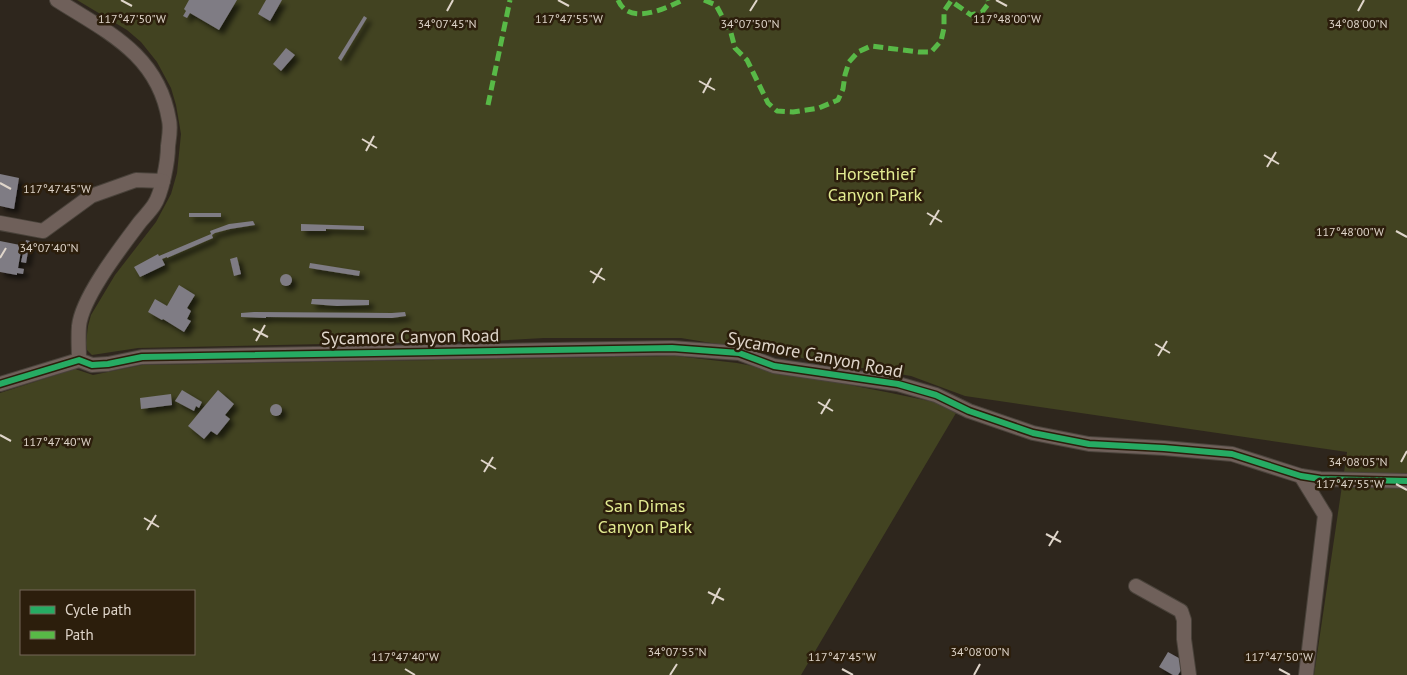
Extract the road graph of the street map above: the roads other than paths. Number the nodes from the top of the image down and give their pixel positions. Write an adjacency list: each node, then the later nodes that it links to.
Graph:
1 (57, 0): 2 (street)
2 (163, 181): 3 (street); 4 (street)
3 (0, 223)
4 (79, 360): 5 (street, Sycamore Canyon Road); 6 (street, Sycamore Canyon Road)
5 (0, 384)
6 (1301, 476): 7 (street, Sycamore Canyon Road); 10 (street)
7 (1407, 481)
8 (1136, 586): 9 (street)
9 (1189, 675)
10 (1306, 675)

